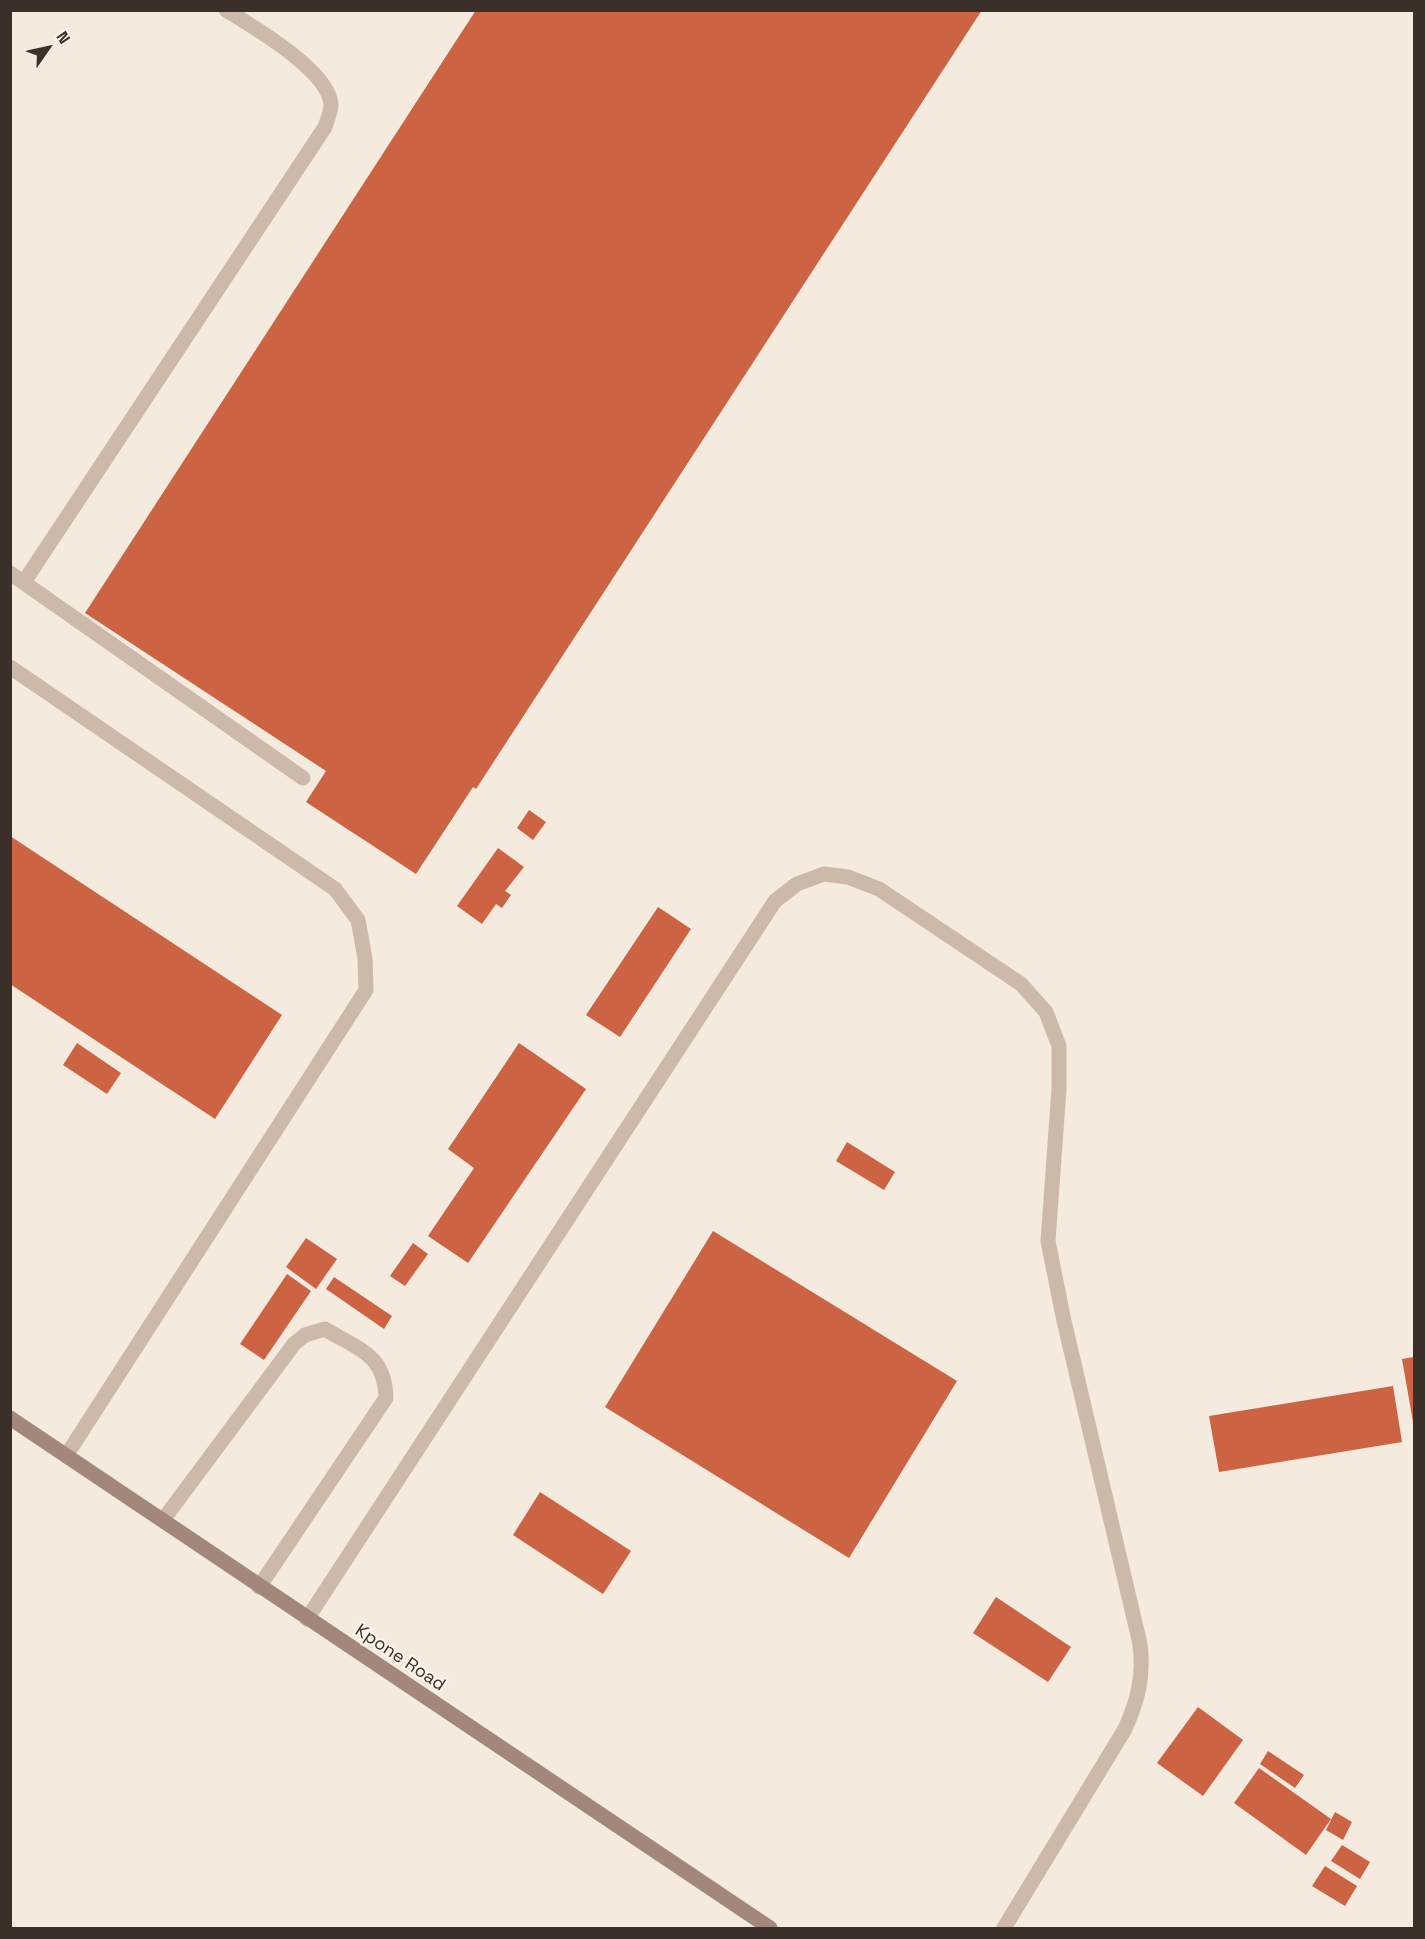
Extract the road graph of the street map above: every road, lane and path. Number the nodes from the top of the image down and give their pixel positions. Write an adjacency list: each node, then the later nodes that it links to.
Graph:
1 (235, 13): 3 (lane)
2 (10, 573): 3 (lane)
3 (24, 582): 5 (lane)
4 (10, 667): 7 (lane)
5 (303, 778)
6 (10, 1418): 7 (main road, Kpone Road)
7 (66, 1455): 8 (main road, Kpone Road)
8 (163, 1520): 9 (main road, Kpone Road); 9 (lane)
9 (259, 1587): 10 (main road, Kpone Road)
10 (307, 1619): 11 (main road, Kpone Road); 12 (lane)
11 (770, 1929)
12 (1004, 1929)

